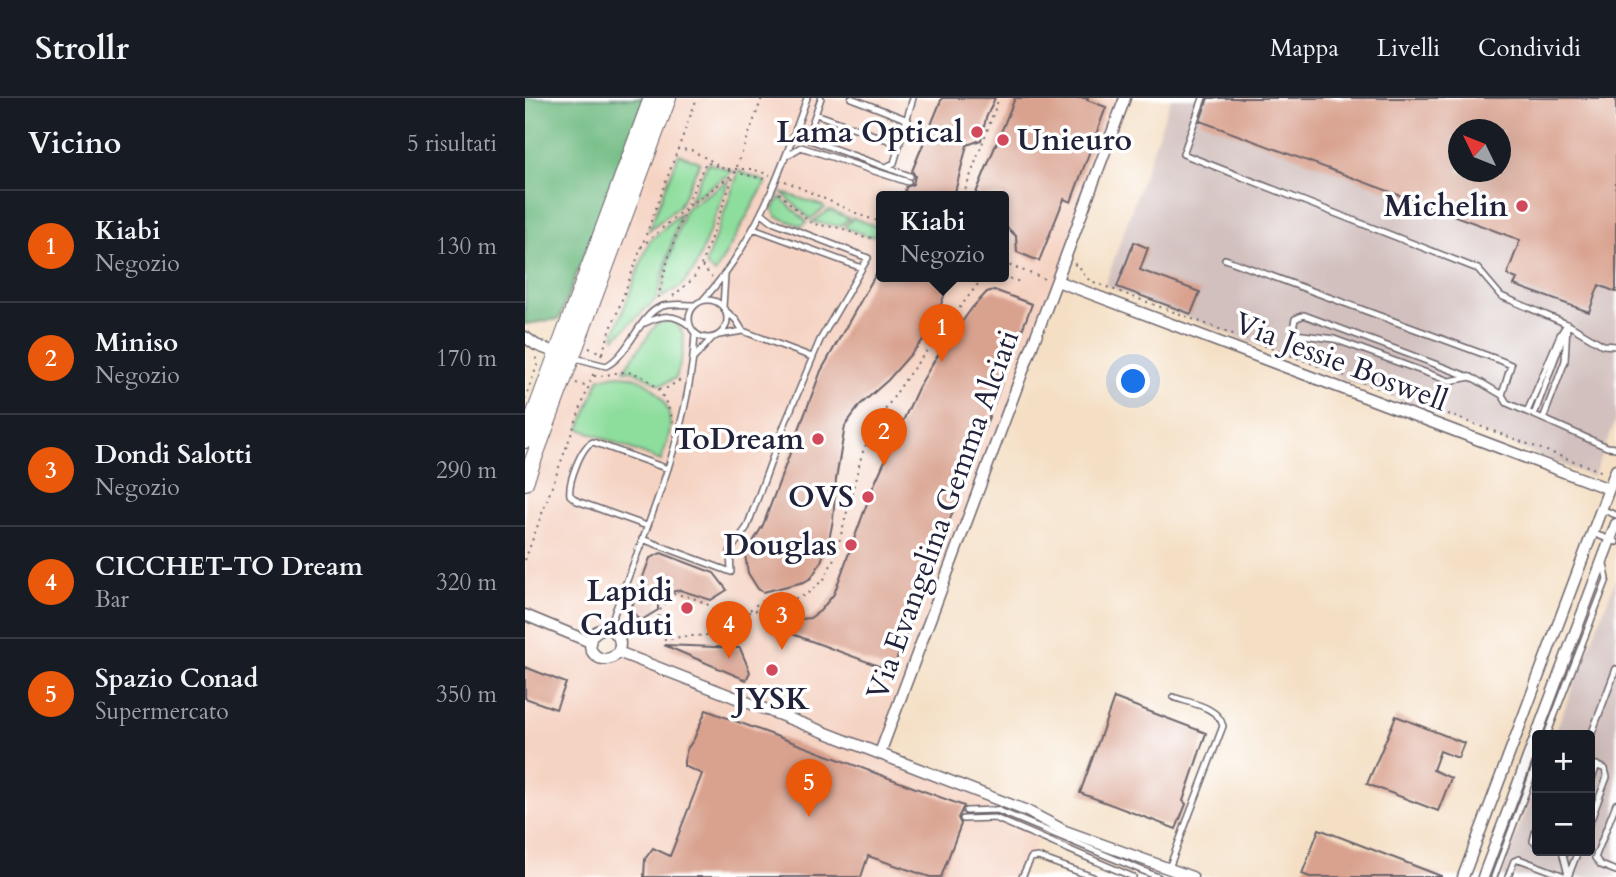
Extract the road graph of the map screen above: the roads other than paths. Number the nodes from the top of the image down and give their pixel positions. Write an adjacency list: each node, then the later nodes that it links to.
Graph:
1 (652, 98): 33 (main road)
2 (668, 98): 33 (main road)
3 (807, 98): 11 (lane)
4 (821, 98): 9 (lane)
5 (851, 98): 10 (lane)
6 (913, 98): 10 (lane)
7 (1125, 98): 21 (street, Via Evangelina Gemma Alciati)
8 (1203, 98): 26 (lane)
9 (815, 114): 12 (lane); 13 (lane)
10 (908, 120): 13 (lane)
11 (796, 128): 12 (lane); 14 (lane)
12 (807, 138): 15 (lane)
13 (899, 144): 15 (lane)
14 (784, 158): 15 (lane); 16 (lane)
15 (885, 167)
16 (762, 213): 17 (lane); 19 (lane)
17 (753, 228): 19 (lane); 20 (lane)
18 (1225, 259): 37 (lane)
19 (862, 268): 34 (lane)
20 (725, 275): 22 (lane); 24 (lane)
21 (1056, 282): 46 (street, Via Jessie Boswell); 65 (street, Via Evangelina Gemma Alciati)
22 (703, 300): 23 (lane); 24 (lane)
23 (695, 304): 25 (lane); 27 (lane)
24 (724, 308): 28 (lane); 31 (lane)
25 (645, 323): 27 (lane); 33 (lane)
26 (1567, 324): 32 (lane); 38 (lane); 39 (lane); 40 (lane)
27 (690, 326): 29 (lane)
28 (743, 331): 31 (lane); 34 (lane)
29 (695, 334): 31 (lane); 35 (lane)
30 (525, 337): 33 (street)
31 (715, 337): 35 (lane)
32 (1616, 346)
33 (564, 355): 41 (main road); 45 (main road)
34 (812, 357): 52 (lane)
35 (693, 359): 43 (lane)
36 (1471, 377): 36 (lane); 37 (lane)
37 (1502, 396): 38 (lane)
38 (1527, 412): 39 (lane)
39 (1534, 415): 40 (lane)
40 (1543, 419): 42 (lane)
41 (525, 440)
42 (1616, 448)
43 (668, 469): 50 (lane); 50 (lane)
44 (1615, 473): 46 (street)
45 (525, 482)
46 (1609, 489): 47 (street)
47 (1601, 509): 48 (lane); 51 (street)
48 (1616, 515)
49 (1616, 524): 53 (street)
50 (647, 526): 52 (lane)
51 (1592, 533): 53 (lane); 55 (street)
52 (642, 539): 58 (lane)
53 (1613, 541): 54 (street)
54 (1603, 559): 56 (street); 63 (lane)
55 (1570, 593): 56 (street); 84 (street)
56 (1588, 599): 69 (street)
57 (526, 615): 59 (street)
58 (608, 630): 59 (street); 60 (street)
59 (590, 642): 60 (street)
60 (618, 652): 65 (street)
61 (1616, 669): 64 (lane)
62 (1173, 696): 76 (lane)
63 (1549, 730)
64 (1593, 730)
65 (880, 753): 76 (street)
66 (1597, 765): 67 (lane); 71 (lane)
67 (1595, 770)
68 (1532, 771): 69 (lane)
69 (1519, 795): 85 (street); 86 (lane)
70 (1616, 804): 77 (lane)
71 (1595, 809)
72 (966, 811): 83 (lane)
73 (963, 819): 82 (lane)
74 (1564, 856): 87 (lane)
75 (1577, 856): 87 (lane)
76 (1169, 868): 78 (street)
77 (1616, 871)
78 (1187, 876)
79 (1511, 876): 87 (lane)
80 (1022, 877): 81 (lane)
81 (1093, 877)
82 (1133, 877)
83 (1158, 877)
84 (1463, 877)
85 (1483, 877)
86 (1494, 877)
87 (1568, 877)

